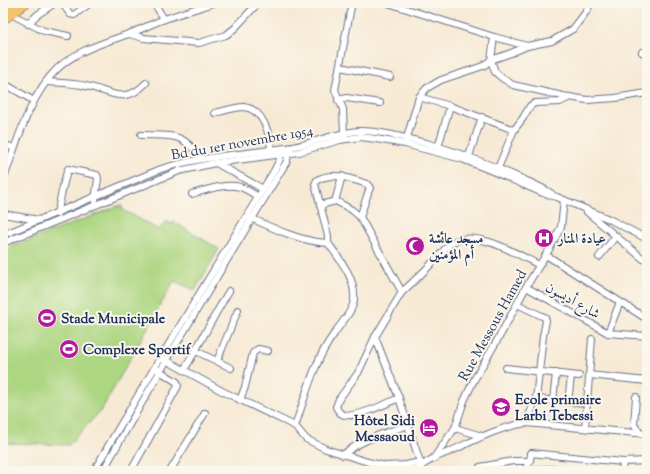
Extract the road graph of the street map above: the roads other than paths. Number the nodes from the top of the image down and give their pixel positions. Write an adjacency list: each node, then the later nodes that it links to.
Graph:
1 (13, 3): 12 (highway)
2 (26, 3): 12 (highway)
3 (55, 3): 15 (street)
4 (62, 3): 5 (street)
5 (90, 3)
6 (154, 3): 13 (street)
7 (214, 3): 13 (street)
8 (258, 3): 16 (street)
9 (354, 3): 21 (street)
10 (388, 3): 18 (street)
11 (591, 3): 19 (street)
12 (7, 12): 14 (highway); 15 (street)
13 (164, 19): 16 (street)
14 (3, 20)
15 (28, 24): 17 (street)
16 (129, 34): 23 (street)
17 (68, 36)
18 (494, 37): 19 (street); 20 (street)
19 (526, 46): 20 (street)
20 (491, 60): 27 (street); 28 (street)
21 (340, 67): 22 (street); 29 (street)
22 (390, 77)
23 (46, 82): 25 (street); 30 (street)
24 (3, 83): 30 (street)
25 (146, 83)
26 (647, 93): 28 (street)
27 (419, 97): 32 (street); 38 (street)
28 (570, 97): 35 (street)
29 (338, 100): 31 (street); 36 (street)
30 (34, 101): 41 (street)
31 (380, 103)
32 (450, 106): 34 (street); 40 (street)
33 (215, 113): 42 (street)
34 (482, 117): 35 (street); 45 (street)
35 (514, 130): 48 (street)
36 (344, 134): 38 (street, Bd du 1er novembre 1954); 43 (street, Bd du 1er novembre 1954)
37 (141, 135): 46 (street)
38 (406, 141): 40 (street, Bd du 1er novembre 1954); 43 (street); 56 (street)
39 (3, 144): 41 (street)
40 (438, 147): 45 (street, Bd du 1er novembre 1954)
41 (14, 148): 49 (street)
42 (271, 150): 44 (street, Bd du 1er novembre 1954); 46 (street, Bd du 1er novembre 1954)
43 (288, 151): 44 (street, Bd du 1er novembre 1954); 65 (street)
44 (281, 152): 47 (street); 52 (street)
45 (469, 156): 48 (street, Bd du 1er novembre 1954)
46 (203, 158): 47 (street); 55 (street, Bd du 1er novembre 1954)
47 (215, 163): 52 (street); 59 (street)
48 (498, 168): 56 (street, Bd du 1er novembre 1954)
49 (5, 171): 51 (street)
50 (342, 176): 58 (street); 60 (street); 64 (street)
51 (3, 181)
52 (263, 189): 54 (street)
53 (192, 194): 54 (street)
54 (257, 196): 90 (street)
55 (95, 197): 59 (street); 63 (street, Bd du 1er novembre 1954); 63 (street)
56 (557, 197): 57 (street)
57 (564, 200): 61 (street); 72 (street, Rue Messous Hamed)
58 (336, 201): 60 (street); 64 (street)
59 (94, 205): 70 (street)
60 (320, 205): 71 (street)
61 (584, 209): 68 (street); 69 (street)
62 (3, 214): 66 (street)
63 (57, 214): 66 (street, Bd du 1er novembre 1954)
64 (360, 217): 78 (street)
65 (251, 218): 71 (street); 91 (street)
66 (41, 220): 67 (street, Bd du 1er novembre 1954)
67 (3, 235)
68 (616, 236): 73 (street); 74 (street)
69 (647, 239)
70 (3, 243)
71 (328, 243): 114 (street)
72 (546, 255): 75 (street, Rue Messous Hamed); 79 (street)
73 (599, 257)
74 (647, 262)
75 (539, 265): 76 (street, Rue Messous Hamed); 78 (street)
76 (526, 288): 80 (street, Rue Messous Hamed); 84 (street, شارع أديسون)
77 (229, 291): 88 (street)
78 (402, 292): 86 (street)
79 (620, 302): 83 (street); 84 (street)
80 (517, 304): 98 (street); 115 (street, Rue Messous Hamed)
81 (238, 310): 92 (street)
82 (647, 311): 83 (street)
83 (645, 318)
84 (608, 333): 85 (street)
85 (647, 336)
86 (375, 337): 105 (street); 105 (street)
87 (592, 339): 100 (street)
88 (196, 351): 92 (street); 96 (street)
89 (268, 351): 107 (street)
90 (161, 357): 91 (street); 93 (street)
91 (167, 360): 96 (street); 97 (street)
92 (217, 361): 94 (street)
93 (155, 368): 97 (street); 128 (street)
94 (231, 368)
95 (506, 368): 98 (street)
96 (184, 370): 107 (street)
97 (161, 372): 129 (street); 130 (street)
98 (538, 372): 99 (street); 106 (street)
99 (556, 374): 101 (street); 108 (street)
100 (589, 375): 103 (street); 110 (street)
101 (571, 376): 102 (street); 109 (street)
102 (579, 376)
103 (647, 381)
104 (636, 397): 117 (street)
105 (399, 398): 113 (street)
106 (536, 398): 108 (street); 112 (street)
107 (240, 400): 114 (street)
108 (552, 400): 109 (street)
109 (568, 402): 110 (street)
110 (587, 403): 116 (street)
111 (205, 413): 131 (street)
112 (526, 423): 116 (street); 119 (street)
113 (408, 425): 120 (street); 127 (street)
114 (295, 426): 120 (street)
115 (455, 428): 119 (street); 121 (street, Rue Messous Hamed)
116 (585, 428): 117 (street)
117 (640, 433): 118 (street)
118 (647, 434)
119 (482, 436): 121 (street)
120 (343, 455): 127 (street)
121 (433, 459): 127 (street)
122 (584, 459): 123 (street); 124 (street); 135 (street)
123 (530, 461): 126 (street); 133 (street)
124 (624, 461): 125 (street); 136 (street)
125 (647, 461)
126 (480, 467)
127 (419, 468): 132 (street)
128 (94, 471)
129 (103, 471)
130 (131, 471)
131 (170, 471)
132 (410, 471)
133 (524, 471)
134 (535, 471): 135 (street)
135 (583, 471)
136 (622, 471)

